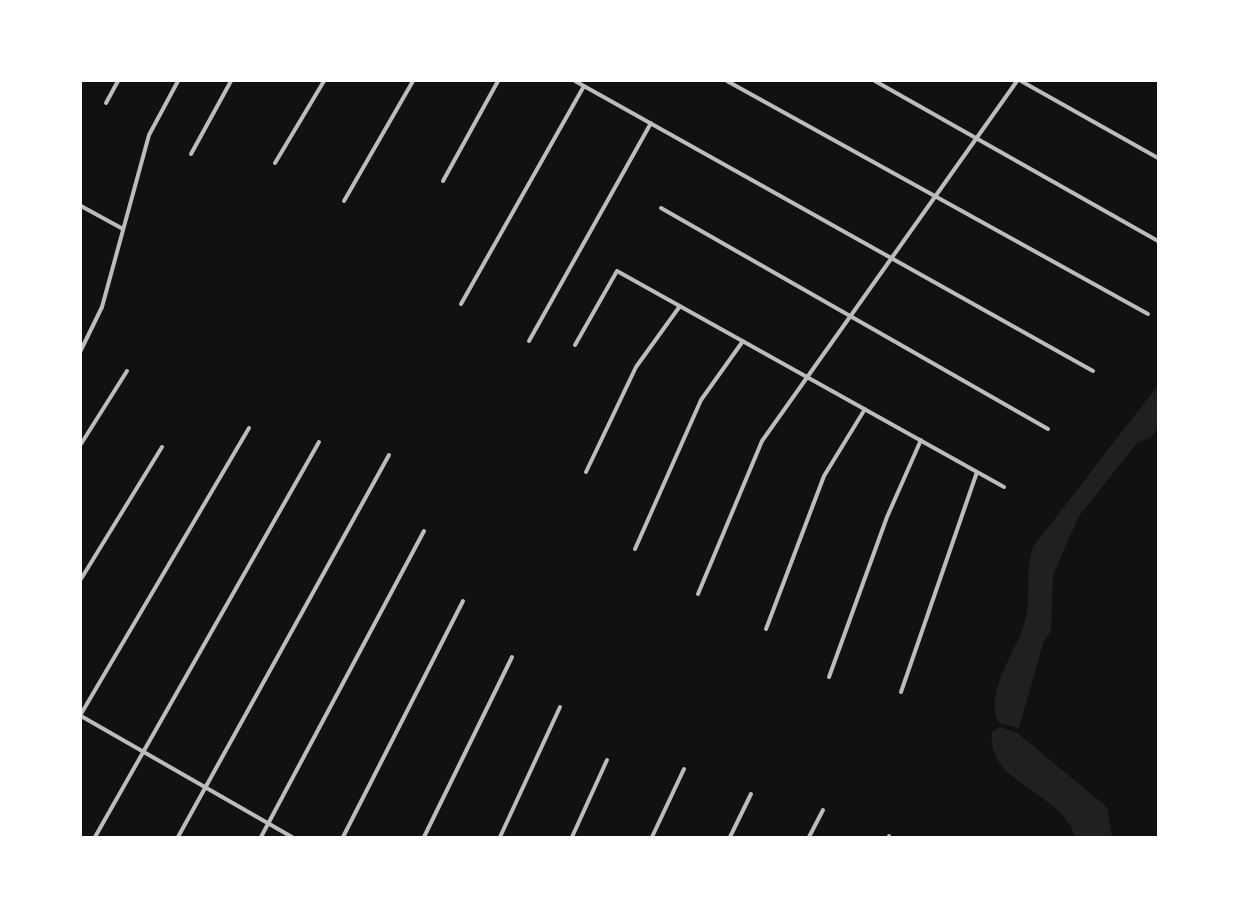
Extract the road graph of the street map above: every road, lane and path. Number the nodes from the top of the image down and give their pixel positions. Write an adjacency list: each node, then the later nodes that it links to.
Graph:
1 (118, 81): 12 (street)
2 (178, 81): 23 (street)
3 (231, 81): 15 (street)
4 (324, 81): 17 (street)
5 (413, 81): 20 (street)
6 (498, 81): 18 (street)
7 (575, 81): 11 (street)
8 (727, 81): 19 (street)
9 (875, 81): 14 (street)
10 (1019, 81): 14 (street); 16 (street)
11 (584, 86): 13 (street); 26 (street)
12 (106, 104)
13 (651, 123): 25 (street); 30 (street)
14 (976, 138): 19 (street); 24 (street)
15 (191, 154)
16 (1158, 158)
17 (275, 163)
18 (442, 181)
19 (936, 196): 25 (street); 28 (street)
20 (344, 201)
21 (81, 206): 23 (street)
22 (661, 208): 29 (street)
23 (123, 229): 33 (street)
24 (1158, 241)
25 (892, 258): 29 (street); 35 (street)
26 (461, 304)
27 (680, 306): 31 (street); 32 (street); 45 (street)
28 (1148, 314)
29 (850, 316): 36 (street); 39 (street)
30 (529, 341)
31 (743, 341): 36 (street); 49 (street)
32 (575, 345)
33 (81, 350)
34 (127, 371): 42 (street)
35 (1093, 371)
36 (808, 376): 37 (street); 51 (street)
37 (865, 409): 40 (street); 53 (street)
38 (249, 428): 58 (street)
39 (1048, 429)
40 (921, 440): 46 (street); 55 (street)
41 (319, 442): 59 (street)
42 (81, 444)
43 (162, 447): 50 (street)
44 (389, 455): 62 (street)
45 (586, 472)
46 (977, 472): 47 (street); 56 (street)
47 (1004, 487)
48 (424, 531): 65 (street)
49 (635, 549)
50 (81, 579)
51 (698, 594)
52 (463, 601): 70 (street)
53 (766, 629)
54 (512, 657): 71 (street)
55 (829, 676)
56 (901, 692)
57 (560, 707): 72 (street)
58 (81, 715): 59 (street)
59 (143, 753): 62 (street); 66 (street)
60 (607, 760): 73 (street)
61 (684, 769): 74 (street)
62 (205, 788): 65 (street); 67 (street)
63 (751, 794): 75 (street)
64 (823, 810): 76 (street)
65 (268, 824): 68 (street); 69 (street)
66 (95, 837)
67 (178, 837)
68 (261, 837)
69 (291, 837)
70 (343, 837)
71 (424, 837)
72 (500, 837)
73 (572, 837)
74 (652, 837)
75 (730, 837)
76 (809, 837)

